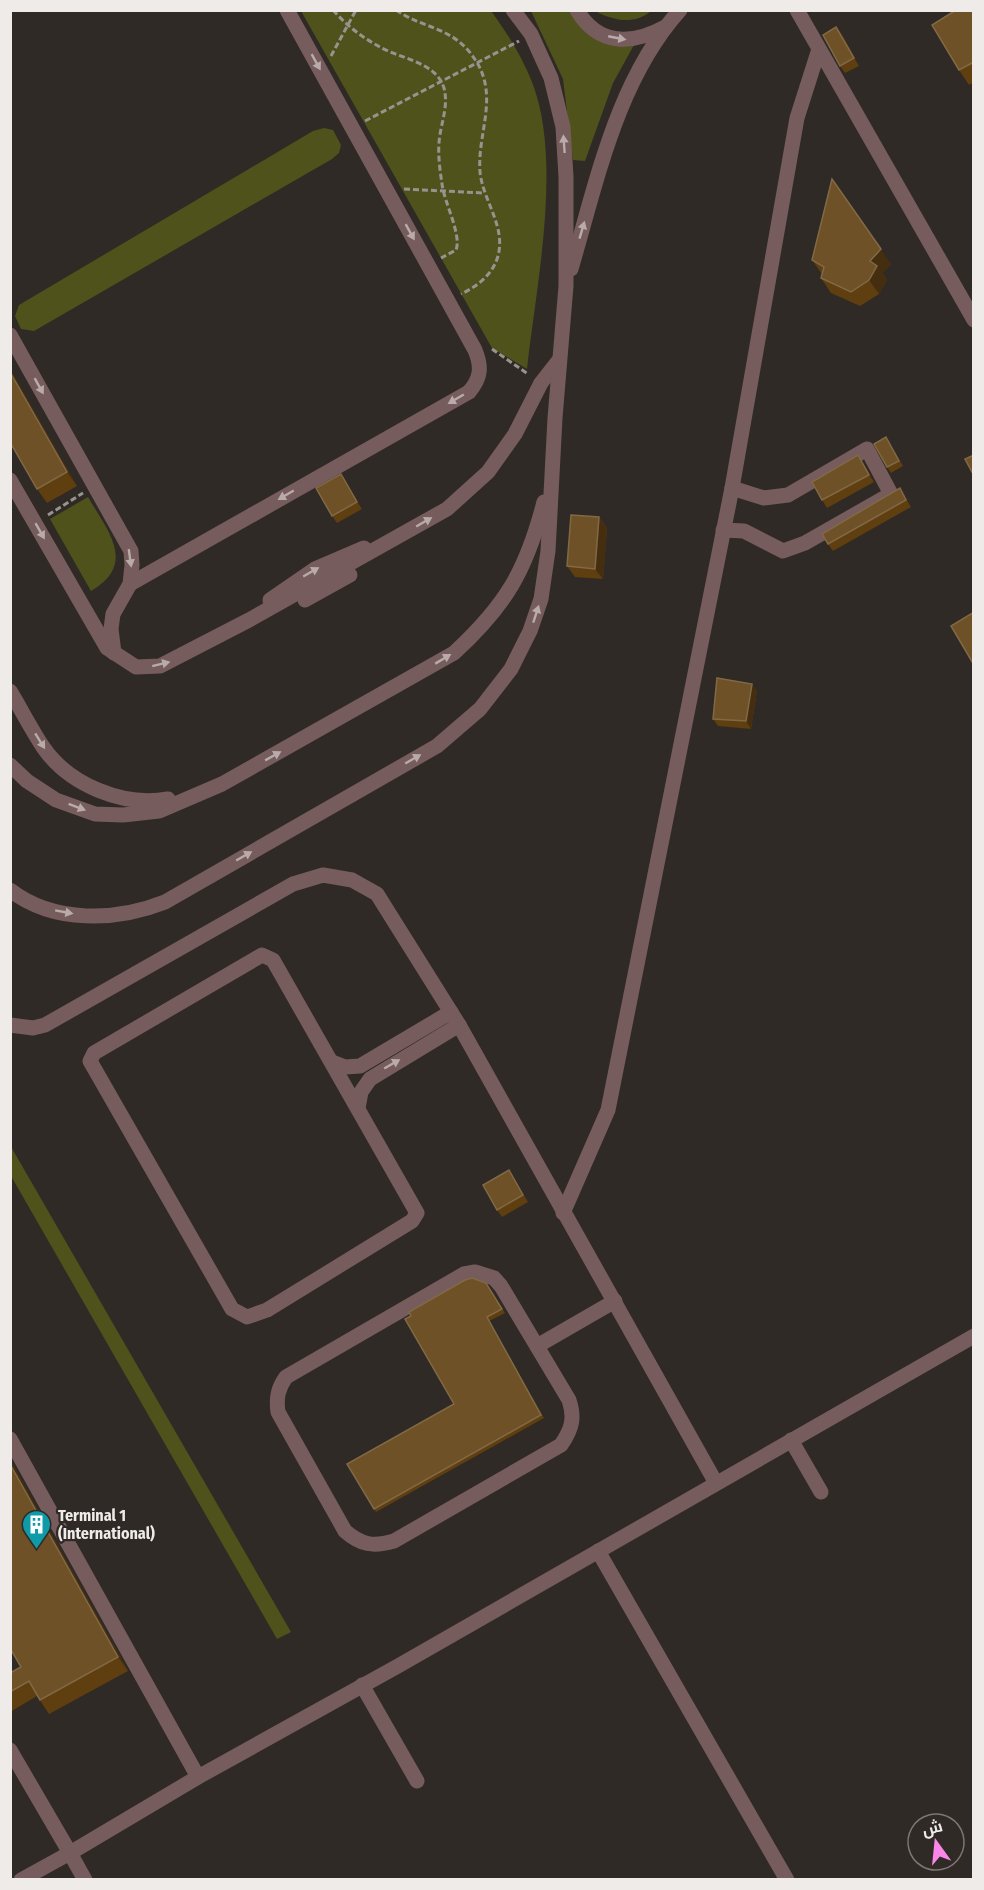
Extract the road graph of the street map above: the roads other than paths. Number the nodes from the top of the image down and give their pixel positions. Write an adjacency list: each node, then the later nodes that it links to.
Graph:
1 (288, 10): 16 (lane, one-way to 16)
2 (513, 10): 8 (lane, one-way to 2)
3 (577, 10): 6 (lane, one-way to 6)
4 (680, 10): 6 (lane)
5 (797, 10): 7 (lane)
6 (665, 27): 8 (lane, one-way to 6)
7 (819, 49): 9 (lane); 14 (lane)
8 (566, 286): 11 (lane)
9 (974, 320)
10 (10, 335): 16 (lane, one-way to 16)
11 (558, 360): 12 (lane); 17 (lane, one-way to 11)
12 (551, 472): 20 (lane, one-way to 12); 21 (lane, one-way to 12)
13 (10, 480): 17 (lane, one-way to 17)
14 (732, 488): 15 (lane); 15 (lane)
15 (723, 530): 26 (lane)
16 (130, 584): 17 (lane)
17 (114, 654)
18 (10, 691): 20 (lane, one-way to 20)
19 (10, 765): 20 (lane, one-way to 20)
20 (222, 784)
21 (10, 890)
22 (455, 1019): 23 (lane); 24 (lane); 25 (lane, one-way to 22); 26 (lane)
23 (10, 1024)
24 (332, 1062): 25 (lane); 25 (lane)
25 (358, 1108)
26 (563, 1213): 27 (lane)
27 (615, 1301): 29 (lane); 32 (lane)
28 (974, 1336): 31 (lane)
29 (537, 1346): 29 (lane)
30 (10, 1439): 37 (lane)
31 (791, 1440): 32 (lane); 33 (lane)
32 (717, 1483): 34 (lane)
33 (821, 1492)
34 (598, 1551): 35 (lane); 42 (lane)
35 (362, 1685): 37 (lane); 38 (lane)
36 (10, 1750): 39 (lane)
37 (198, 1777): 39 (lane)
38 (417, 1781)
39 (70, 1853): 40 (lane); 41 (lane)
40 (21, 1880)
41 (85, 1880)
42 (787, 1880)

